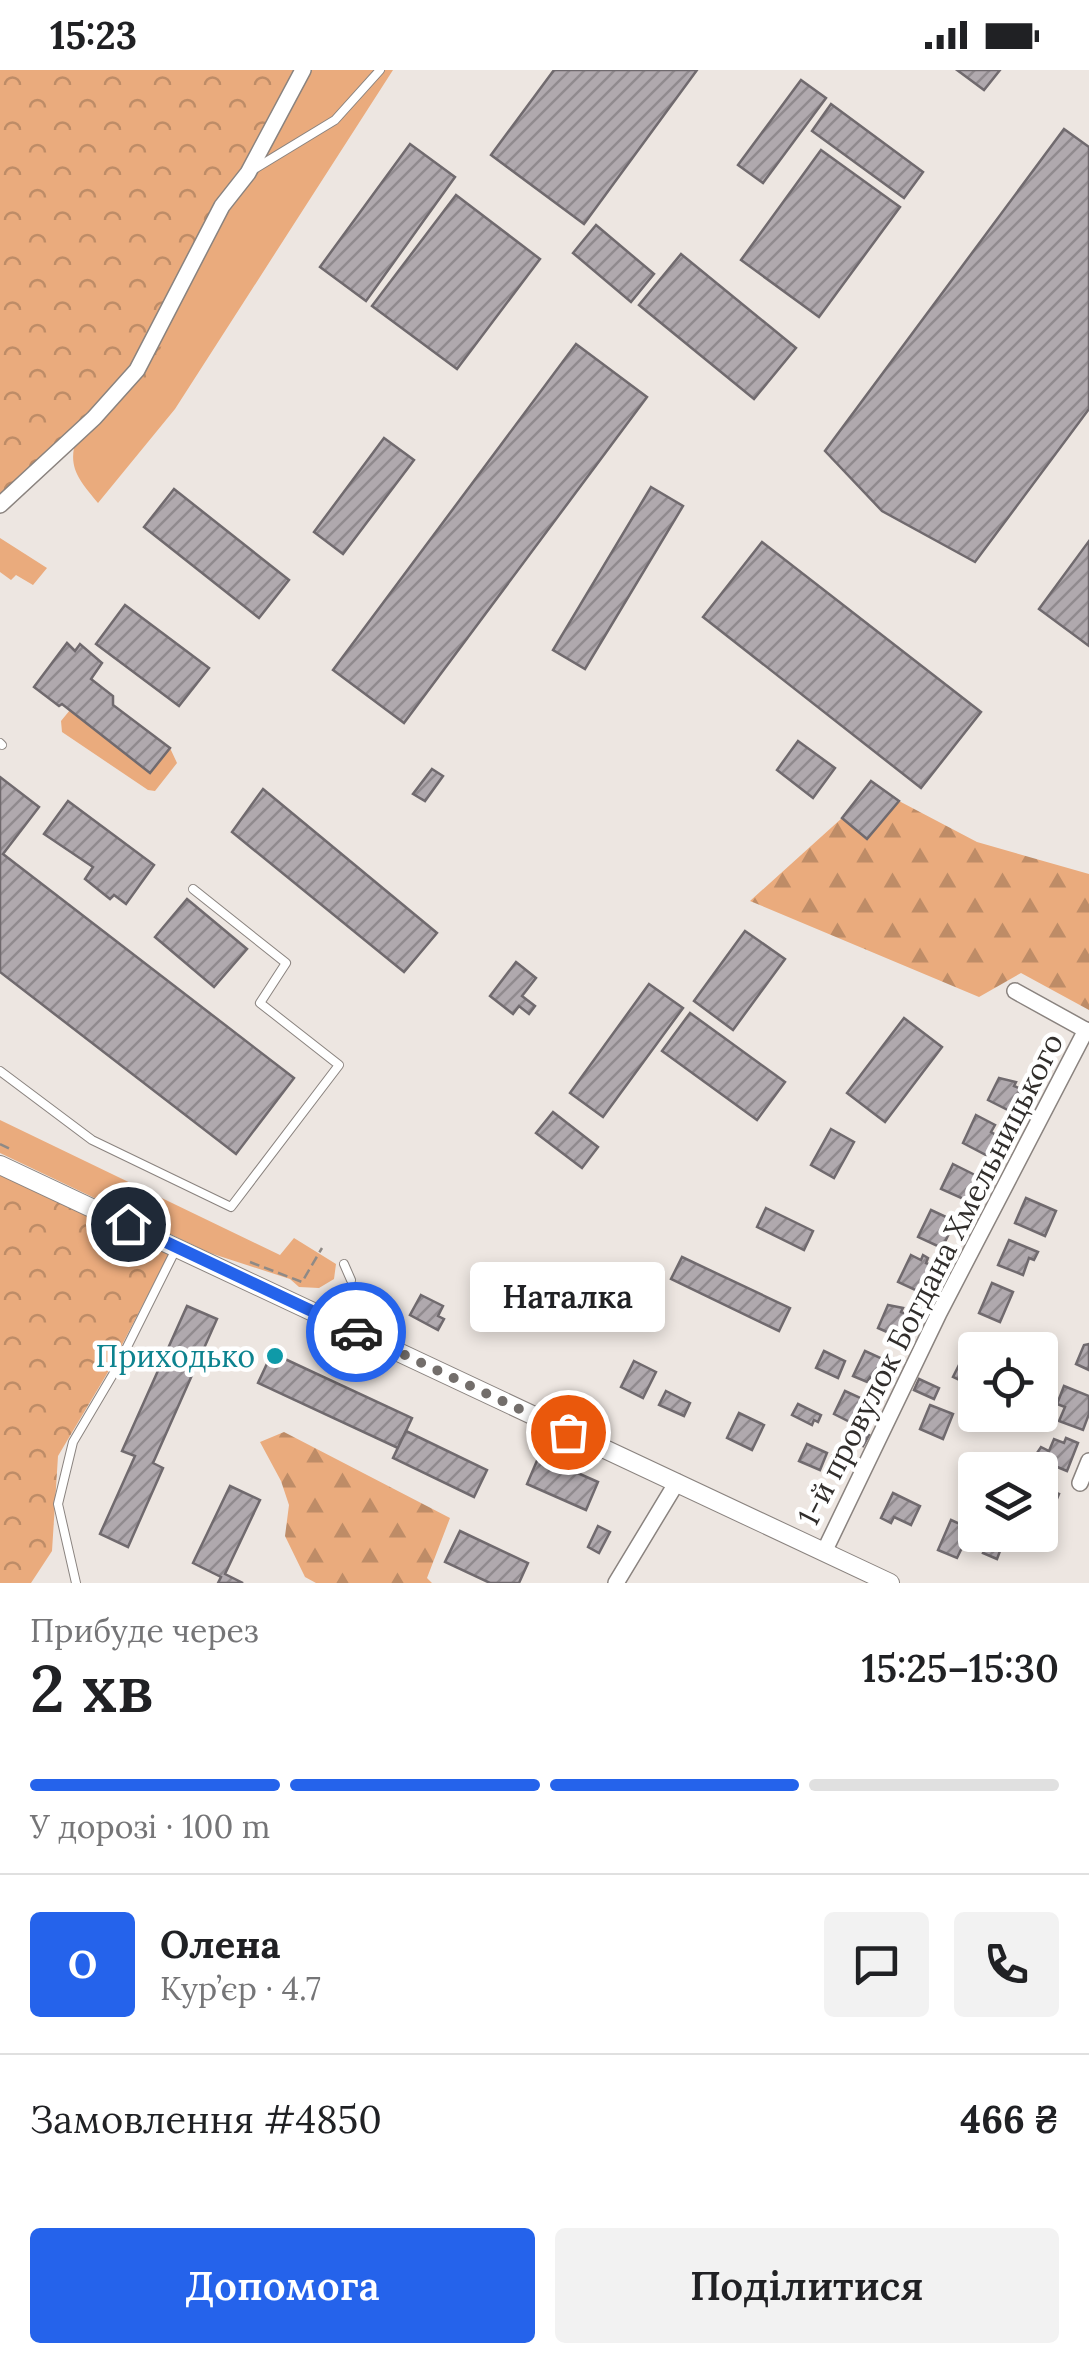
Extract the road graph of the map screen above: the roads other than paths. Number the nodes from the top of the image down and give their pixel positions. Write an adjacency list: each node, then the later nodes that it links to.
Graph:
1 (303, 70): 3 (street)
2 (380, 70): 3 (lane)
3 (248, 173): 4 (street)
4 (0, 506)
5 (193, 890): 8 (lane)
6 (1015, 992): 7 (street)
7 (1087, 1031): 16 (street, 1-й провулок Богдана Хмельницького)
8 (0, 1070)
9 (0, 1165): 10 (street)
10 (177, 1247): 14 (street); 17 (lane)
11 (344, 1264): 12 (lane)
12 (351, 1280)
13 (1089, 1462): 15 (street)
14 (677, 1482): 16 (street); 18 (street)
15 (1080, 1482)
16 (824, 1552): 19 (street)
17 (76, 1583)
18 (616, 1583)
19 (890, 1583)

